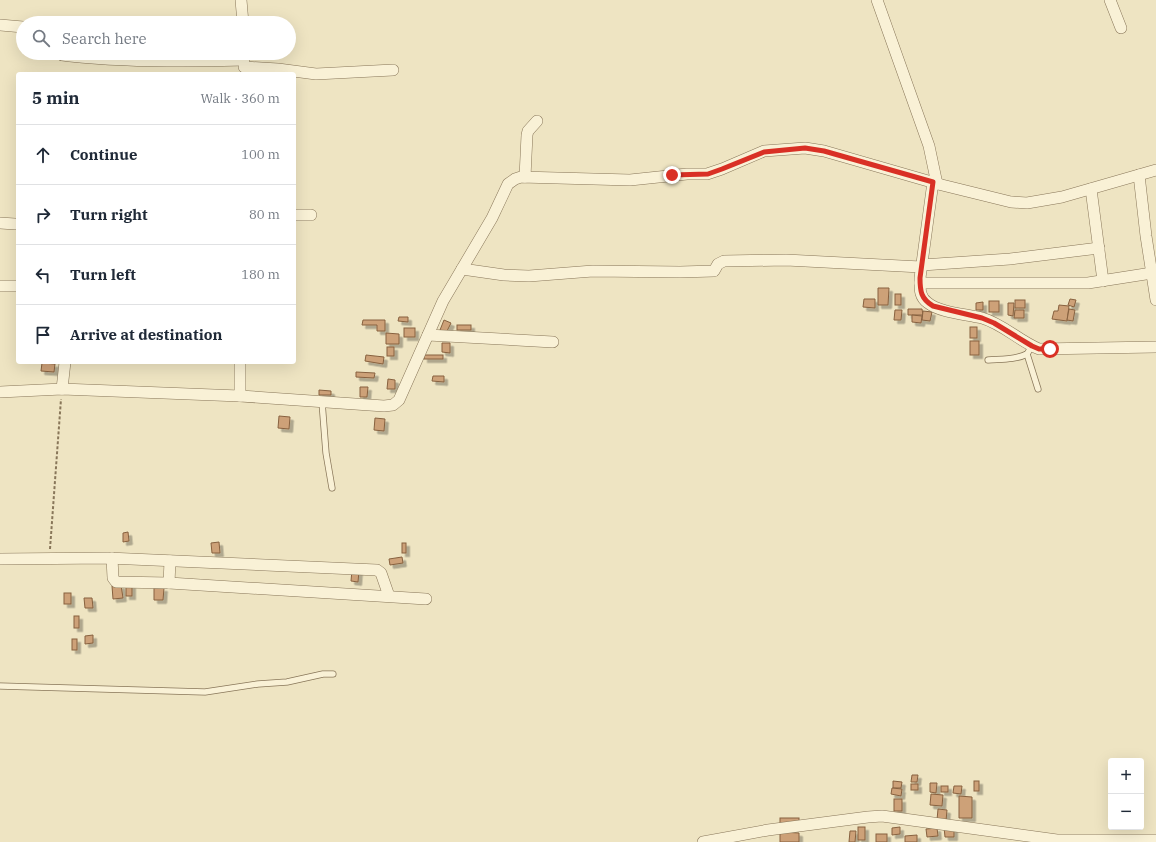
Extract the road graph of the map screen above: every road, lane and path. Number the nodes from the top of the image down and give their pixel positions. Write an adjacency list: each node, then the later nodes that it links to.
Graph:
1 (241, 0): 4 (street)
2 (877, 0): 15 (street)
3 (1110, 0): 7 (street)
4 (242, 16)
5 (0, 25): 6 (street)
6 (16, 26)
7 (1121, 28)
8 (120, 60): 9 (street)
9 (244, 64): 10 (street)
10 (393, 70)
11 (538, 121): 14 (street)
12 (1156, 170): 13 (street)
13 (1139, 175): 16 (street); 24 (street)
14 (525, 177): 15 (street); 23 (street)
15 (935, 183): 16 (street); 22 (street)
16 (1091, 189): 21 (street)
17 (296, 215): 18 (street)
18 (311, 215)
19 (0, 223): 20 (street)
20 (15, 224)
21 (1099, 248): 22 (street); 25 (street)
22 (921, 266): 23 (street); 26 (street)
23 (462, 269): 30 (street)
24 (1152, 273): 25 (street); 29 (street)
25 (1103, 281): 26 (street)
26 (920, 283): 33 (street)
27 (0, 286): 28 (street)
28 (16, 286)
29 (1156, 300)
30 (428, 334): 31 (street); 41 (street)
31 (554, 342)
32 (1156, 347): 33 (street)
33 (1030, 350): 34 (lane); 38 (lane)
34 (988, 360)
35 (65, 364): 37 (street)
36 (240, 364): 40 (street)
37 (62, 389): 39 (street); 40 (street); 43 (path)
38 (1038, 389)
39 (0, 392)
40 (240, 396): 41 (street)
41 (322, 402): 42 (lane)
42 (332, 488)
43 (50, 558): 44 (street); 45 (street)
44 (112, 558): 46 (street); 47 (street)
45 (0, 559)
46 (170, 561): 47 (street); 48 (street)
47 (169, 583): 48 (street)
48 (389, 596): 49 (street)
49 (426, 599)
50 (333, 674): 51 (lane)
51 (0, 686)
52 (1156, 840): 53 (street)
53 (703, 842)

